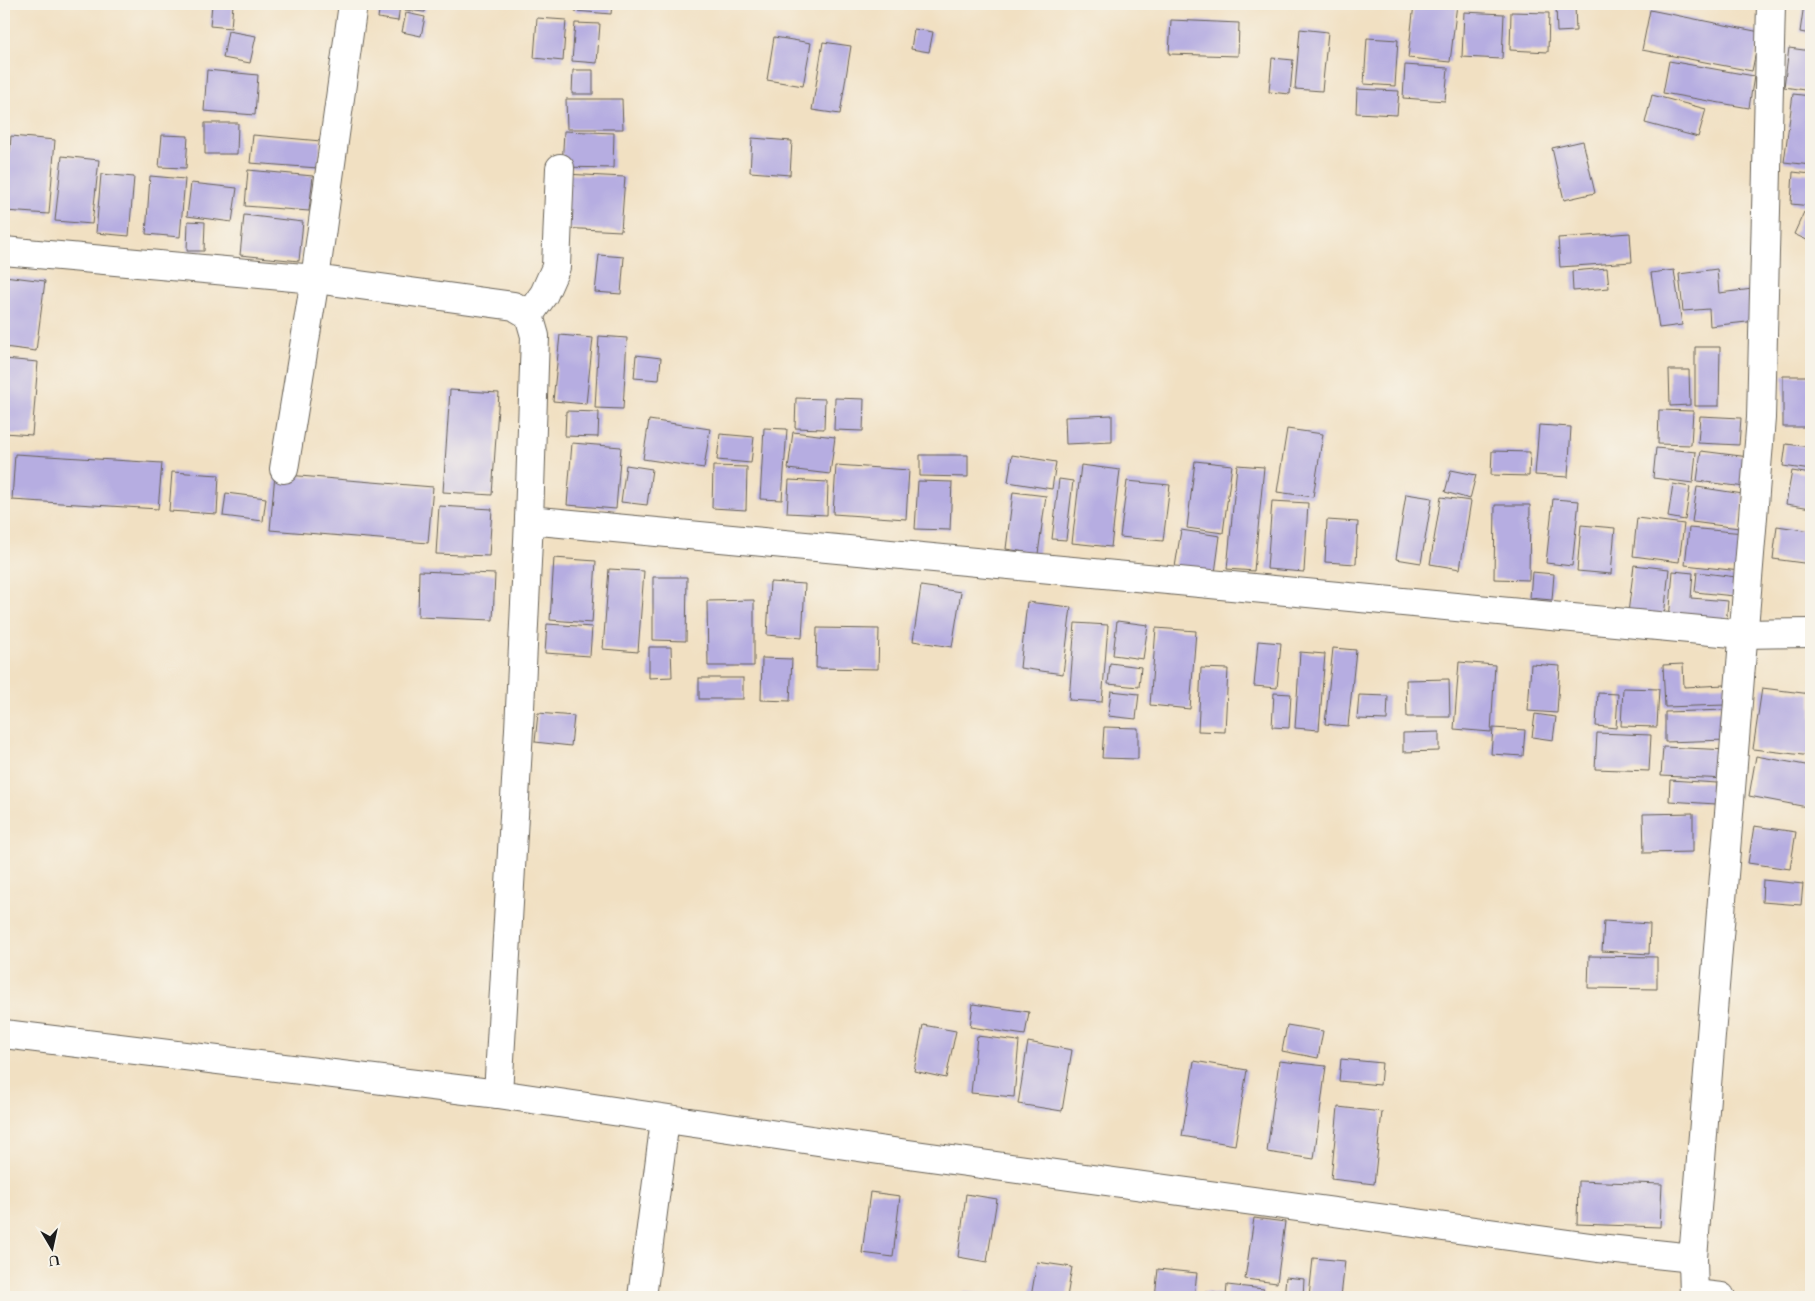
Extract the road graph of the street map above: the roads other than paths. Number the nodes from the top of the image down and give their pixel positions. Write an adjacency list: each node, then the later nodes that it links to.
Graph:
1 (353, 4): 5 (street)
2 (1771, 4): 10 (street)
3 (560, 168): 6 (street)
4 (4, 251): 5 (street)
5 (315, 279): 6 (street); 7 (street)
6 (528, 316): 8 (street)
7 (284, 469)
8 (529, 520): 10 (street); 12 (street)
9 (1811, 633): 10 (street)
10 (1743, 634): 14 (street)
11 (4, 1034): 12 (street)
12 (498, 1094): 13 (street)
13 (664, 1120): 14 (street); 16 (street)
14 (1693, 1258): 15 (street)
15 (1694, 1296): 17 (street)
16 (642, 1297)
17 (1722, 1297)

